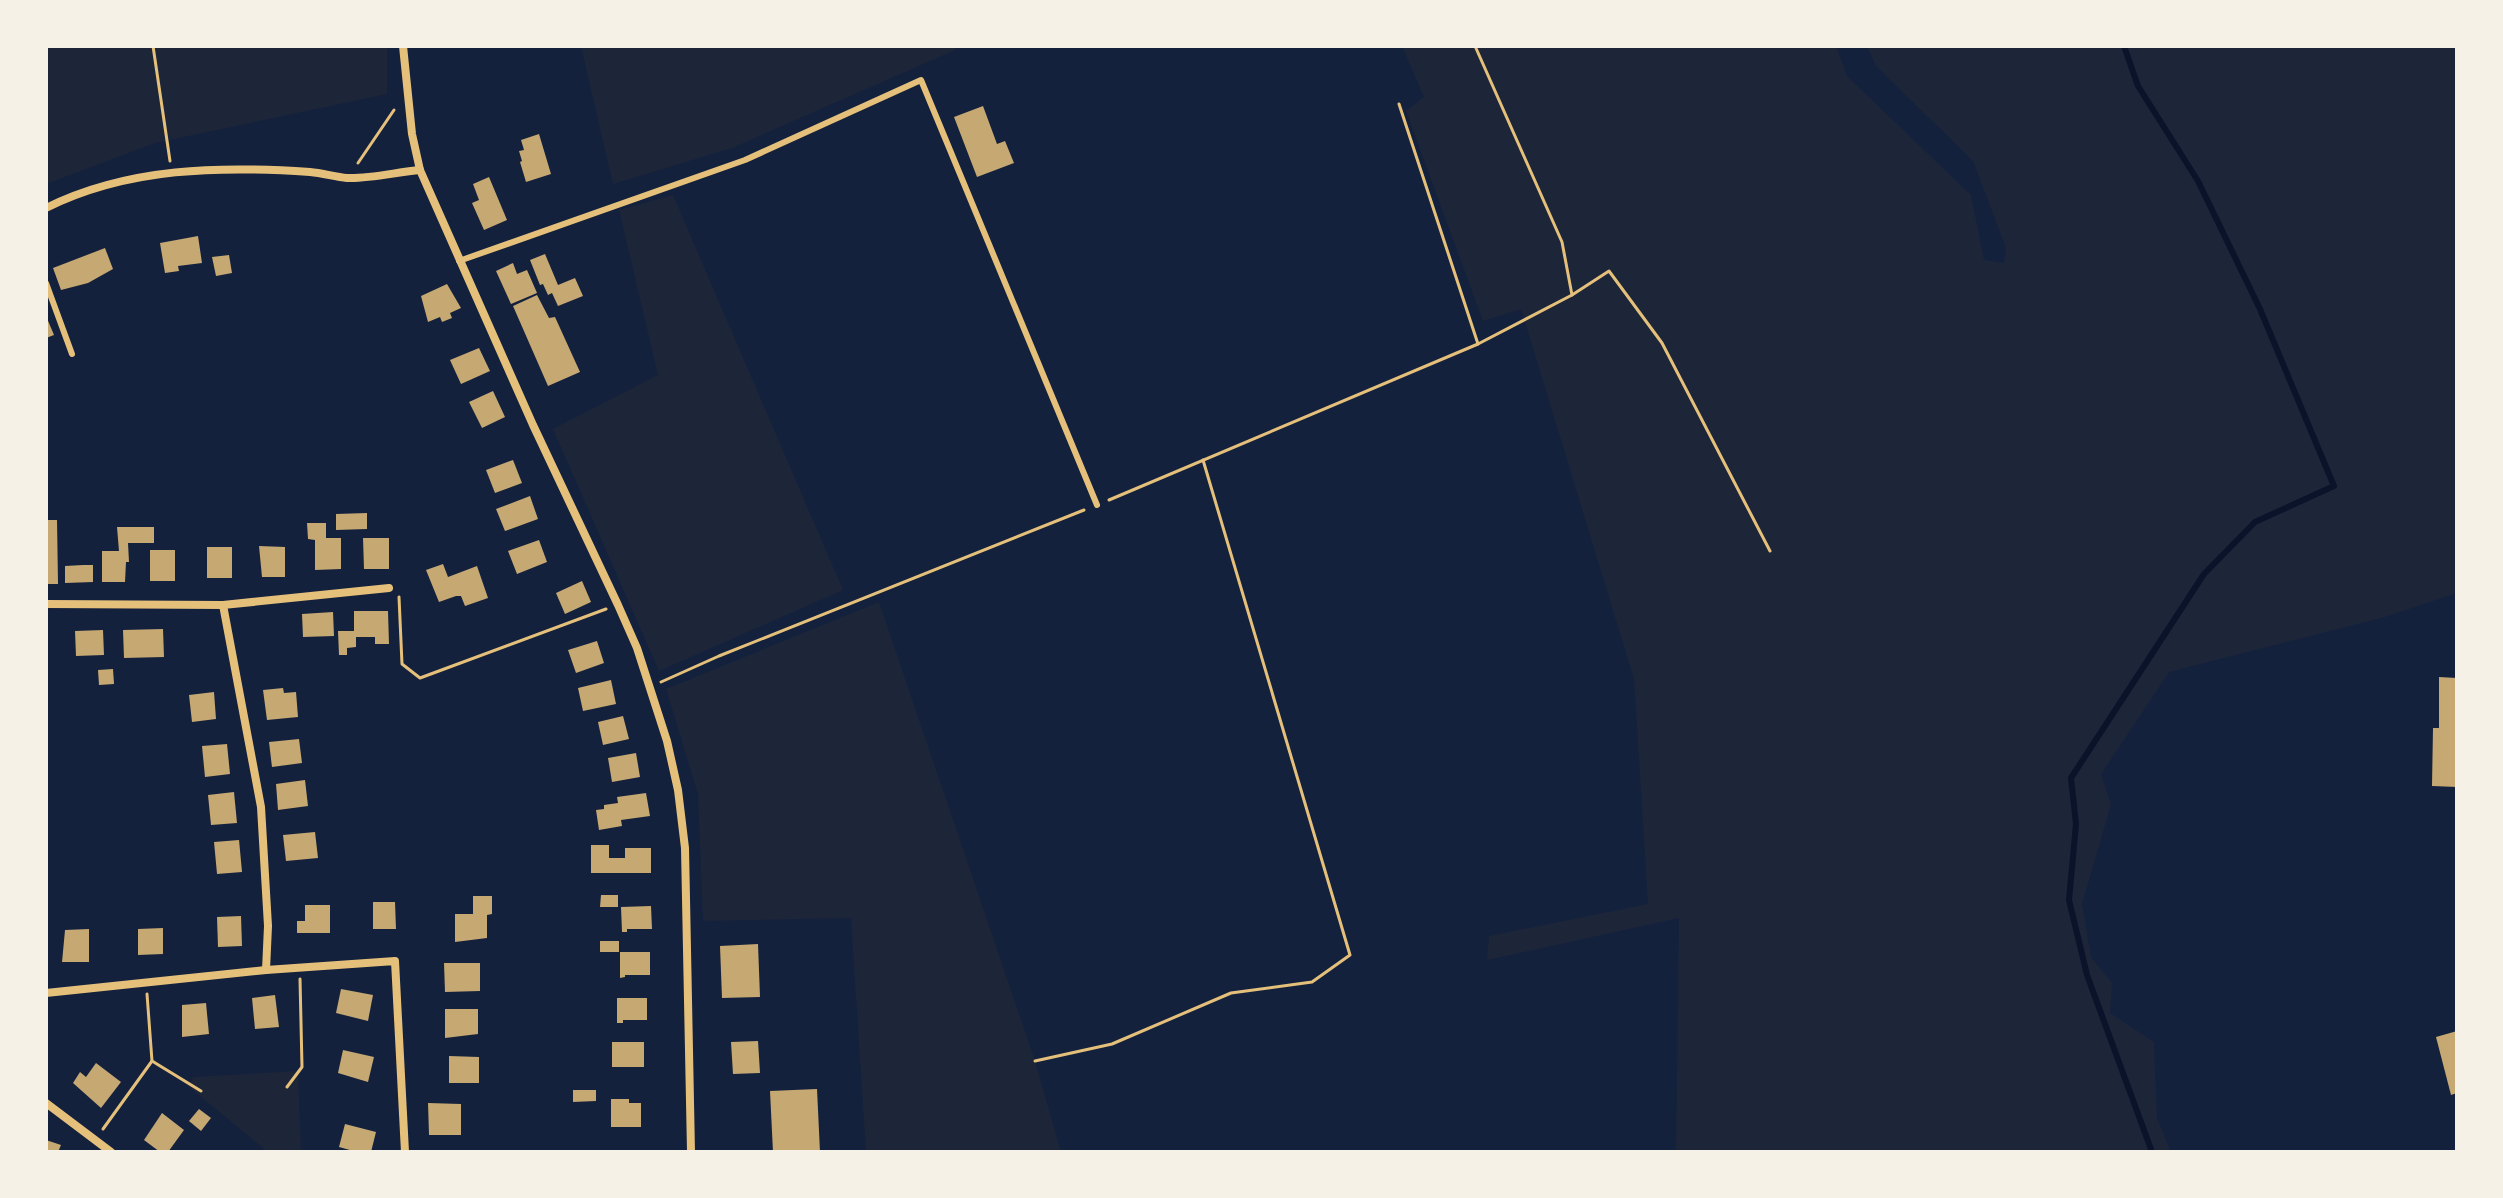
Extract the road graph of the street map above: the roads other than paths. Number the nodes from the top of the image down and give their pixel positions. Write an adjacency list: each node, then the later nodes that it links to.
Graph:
1 (403, 46): 2 (street)
2 (420, 170): 3 (street); 4 (street)
3 (46, 208)
4 (459, 261): 7 (lane); 16 (street)
5 (46, 283): 6 (lane)
6 (72, 354)
7 (1097, 505)
8 (389, 588): 10 (street)
9 (46, 604): 10 (street)
10 (223, 605): 11 (street)
11 (266, 970): 12 (street); 15 (street)
12 (46, 993)
13 (46, 1103): 14 (street)
14 (111, 1152)
15 (405, 1152)
16 (691, 1152)

